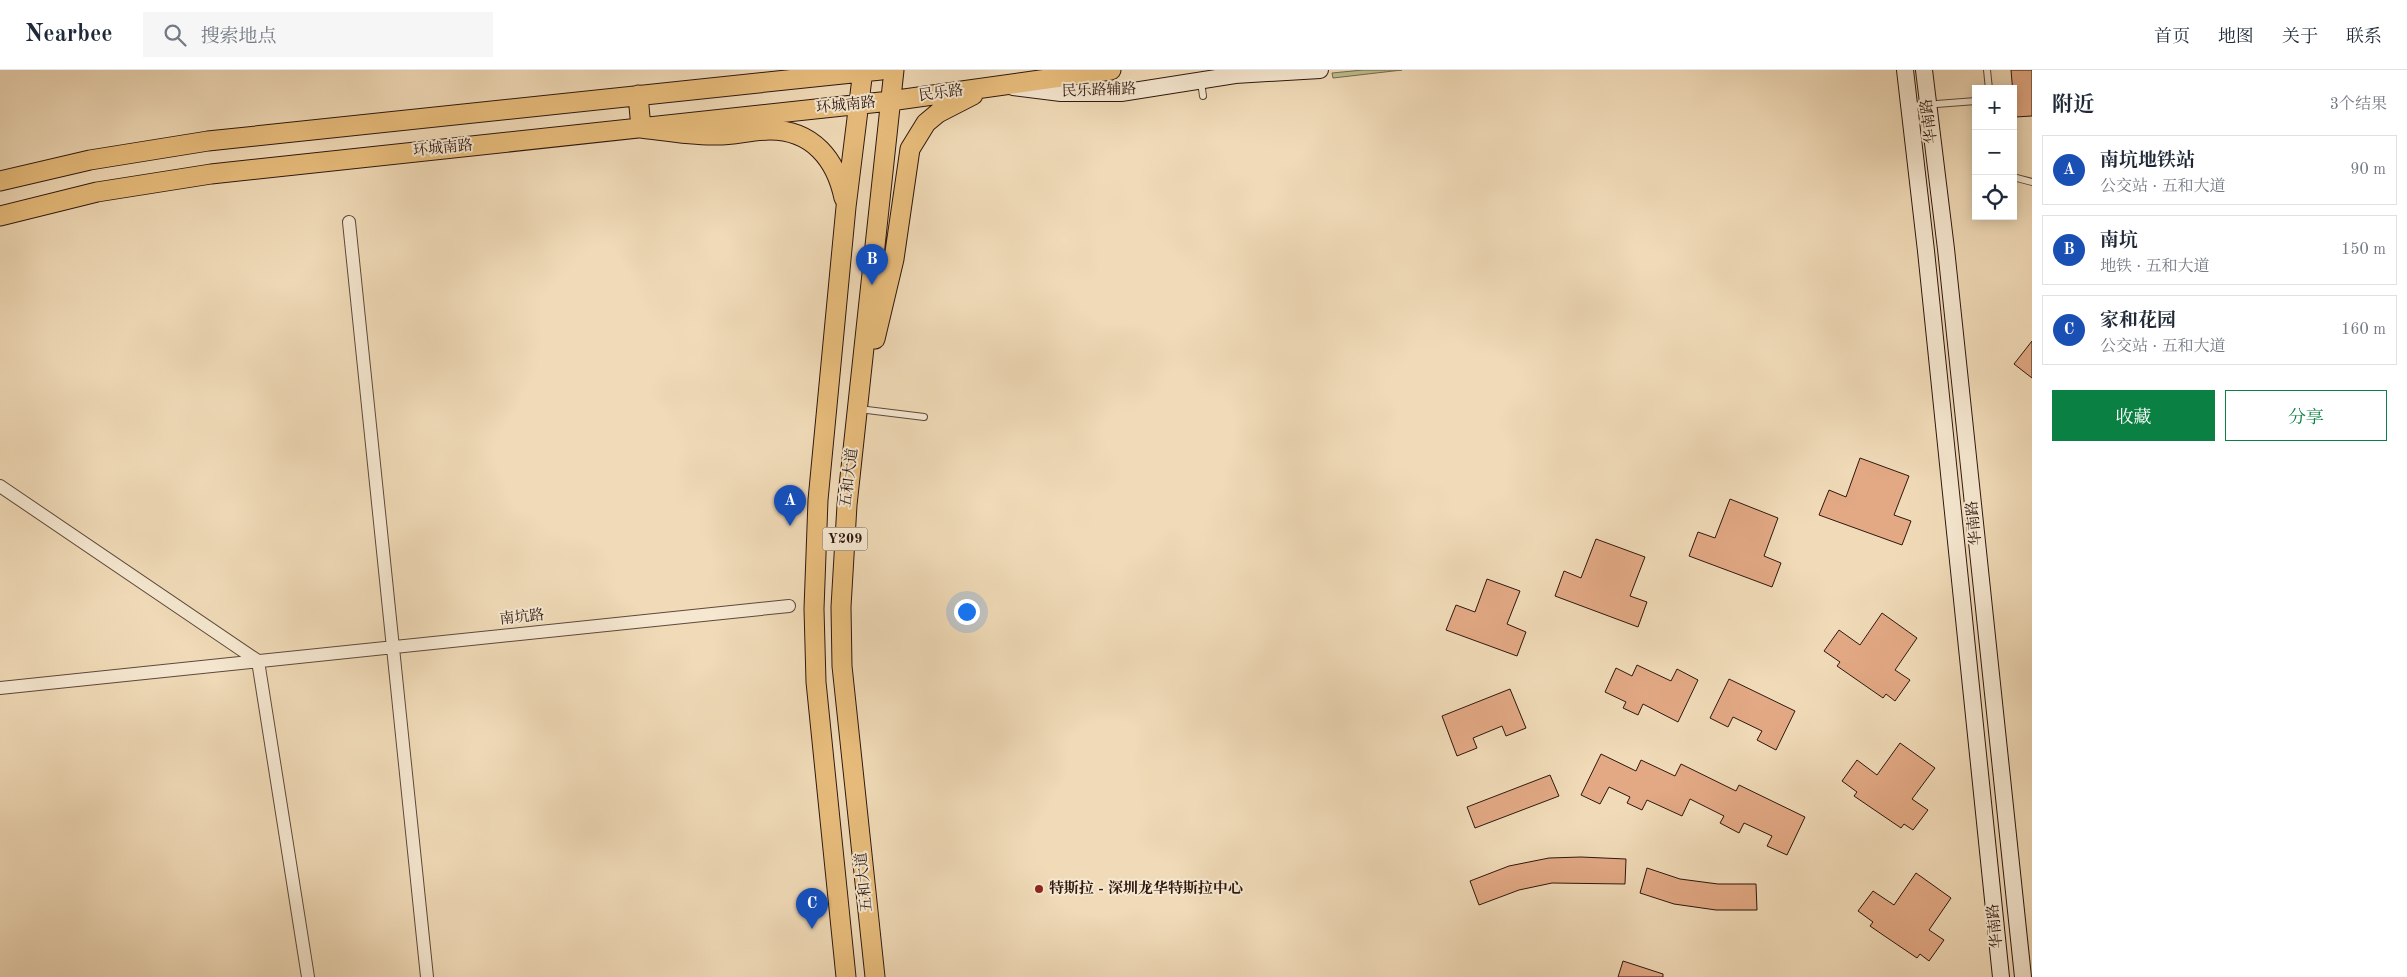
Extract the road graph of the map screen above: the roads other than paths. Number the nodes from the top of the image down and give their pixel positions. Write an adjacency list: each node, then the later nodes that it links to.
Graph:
1 (790, 70): 9 (main road)
2 (894, 70): 13 (main road, 五和大道 / Y209)
3 (1111, 70): 11 (main road, 民乐路)
4 (1320, 70): 11 (main road, 民乐路辅路)
5 (1905, 70): 17 (main road, 华南路)
6 (1924, 70): 16 (main road, 华南路)
7 (1987, 70): 10 (lane)
8 (869, 71): 9 (main road); 15 (main road, 五和大道 / Y209)
9 (753, 83): 12 (main road)
10 (1989, 85)
11 (998, 86): 13 (main road, 民乐路); 25 (main road)
12 (638, 96): 18 (main road); 20 (main road)
13 (890, 101): 15 (main road, 环城南路); 25 (main road, 五和大道 / Y209)
14 (1972, 101): 16 (lane)
15 (859, 104): 18 (main road, 环城南路); 22 (main road, 五和大道 / Y209)
16 (1928, 105): 17 (lane); 37 (main road, 华南路)
17 (1909, 106): 36 (main road, 华南路)
18 (641, 128): 22 (main road); 23 (main road, 环城南路)
19 (2017, 178): 21 (lane)
20 (0, 181)
21 (2032, 182)
22 (846, 207): 34 (main road, 五和大道 / Y209)
23 (0, 216)
24 (349, 222): 29 (street)
25 (859, 409): 26 (lane); 35 (main road, 五和大道 / Y209)
26 (924, 417)
27 (0, 486): 30 (street)
28 (789, 606): 29 (street, 南坑路)
29 (393, 647): 30 (street, 南坑路); 33 (street)
30 (258, 661): 31 (street, 南坑路); 32 (street)
31 (0, 688)
32 (308, 977)
33 (426, 977)
34 (846, 977)
35 (875, 977)
36 (2001, 977)
37 (2023, 977)

